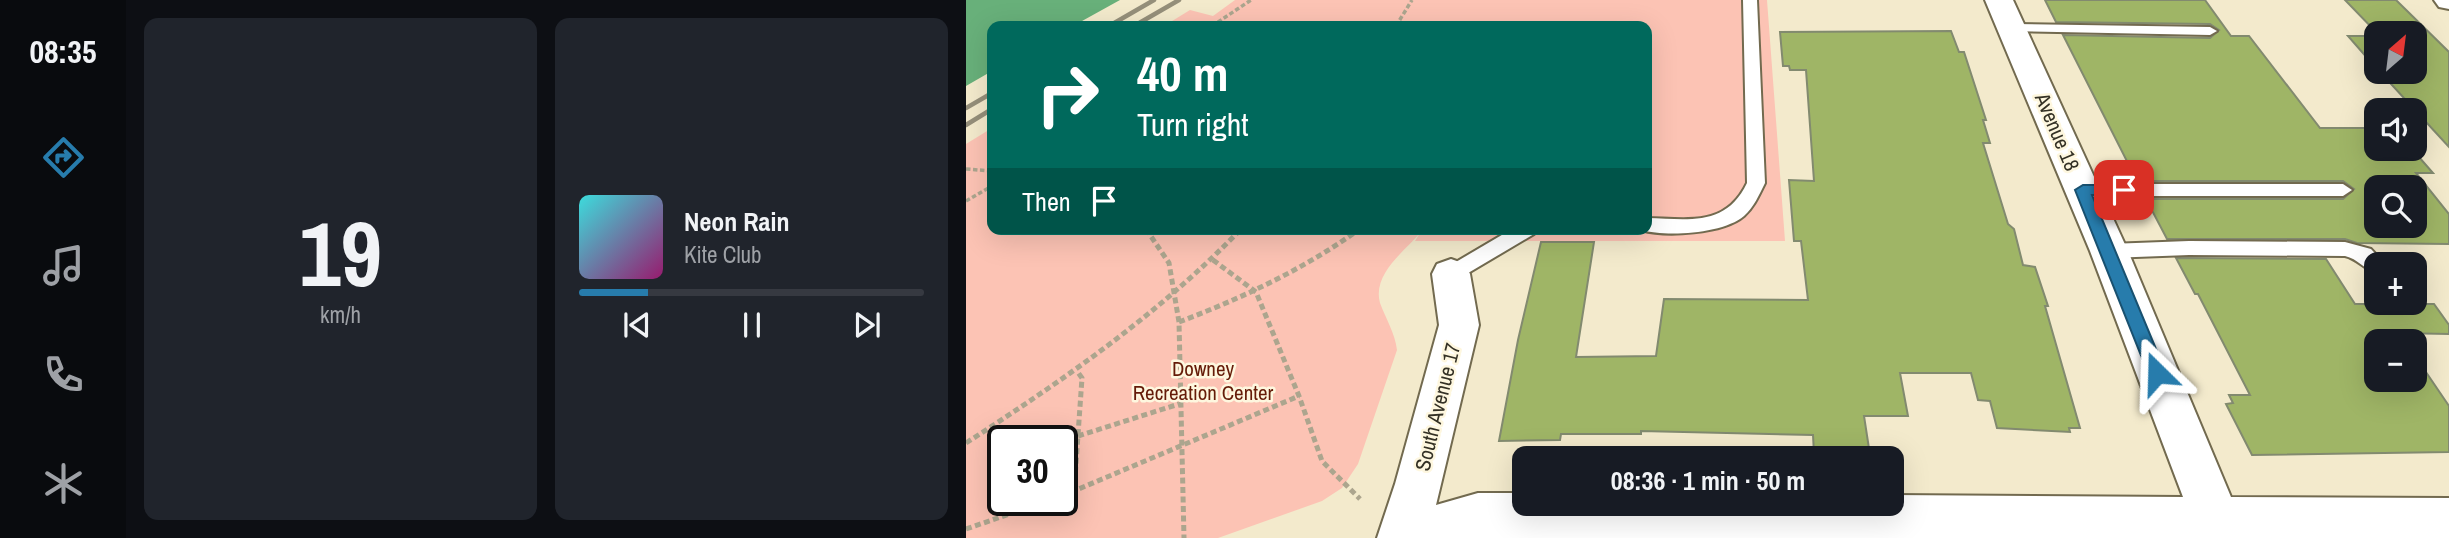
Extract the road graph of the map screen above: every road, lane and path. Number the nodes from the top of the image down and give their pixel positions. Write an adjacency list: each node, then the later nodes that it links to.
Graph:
1 (1251, 0): 5 (path)
2 (1412, 0): 6 (path)
3 (1750, 0): 14 (lane)
4 (2006, 14): 7 (lane); 11 (street, Avenue 18)
5 (1220, 21)
6 (1399, 21)
7 (2210, 31)
8 (966, 169): 9 (path)
9 (987, 171)
10 (987, 189): 13 (path)
11 (2083, 190): 12 (lane); 19 (street, Avenue 18)
12 (2343, 190)
13 (966, 201)
14 (1652, 225)
15 (1150, 235): 24 (path)
16 (1236, 235): 21 (path)
17 (1352, 235): 23 (path)
18 (1517, 235): 22 (lane)
19 (2109, 251): 20 (lane); 36 (street, Avenue 18)
20 (2364, 254)
21 (1213, 260): 23 (path); 24 (path)
22 (1451, 274): 39 (street, South Avenue 17)
23 (1255, 292): 25 (path); 27 (path)
24 (1175, 293): 25 (path); 26 (path)
25 (1179, 322): 28 (path)
26 (1077, 372): 29 (path); 30 (path)
27 (1300, 396): 31 (path); 33 (path)
28 (1179, 404): 29 (path); 31 (path)
29 (1078, 436)
30 (966, 443)
31 (1180, 447): 32 (path); 38 (path)
32 (1078, 490)
33 (1360, 499)
34 (1004, 516): 37 (path)
35 (2449, 522): 36 (street)
36 (2219, 528): 40 (street)
37 (966, 529)
38 (1184, 538)
39 (1402, 538)
40 (1408, 538)

